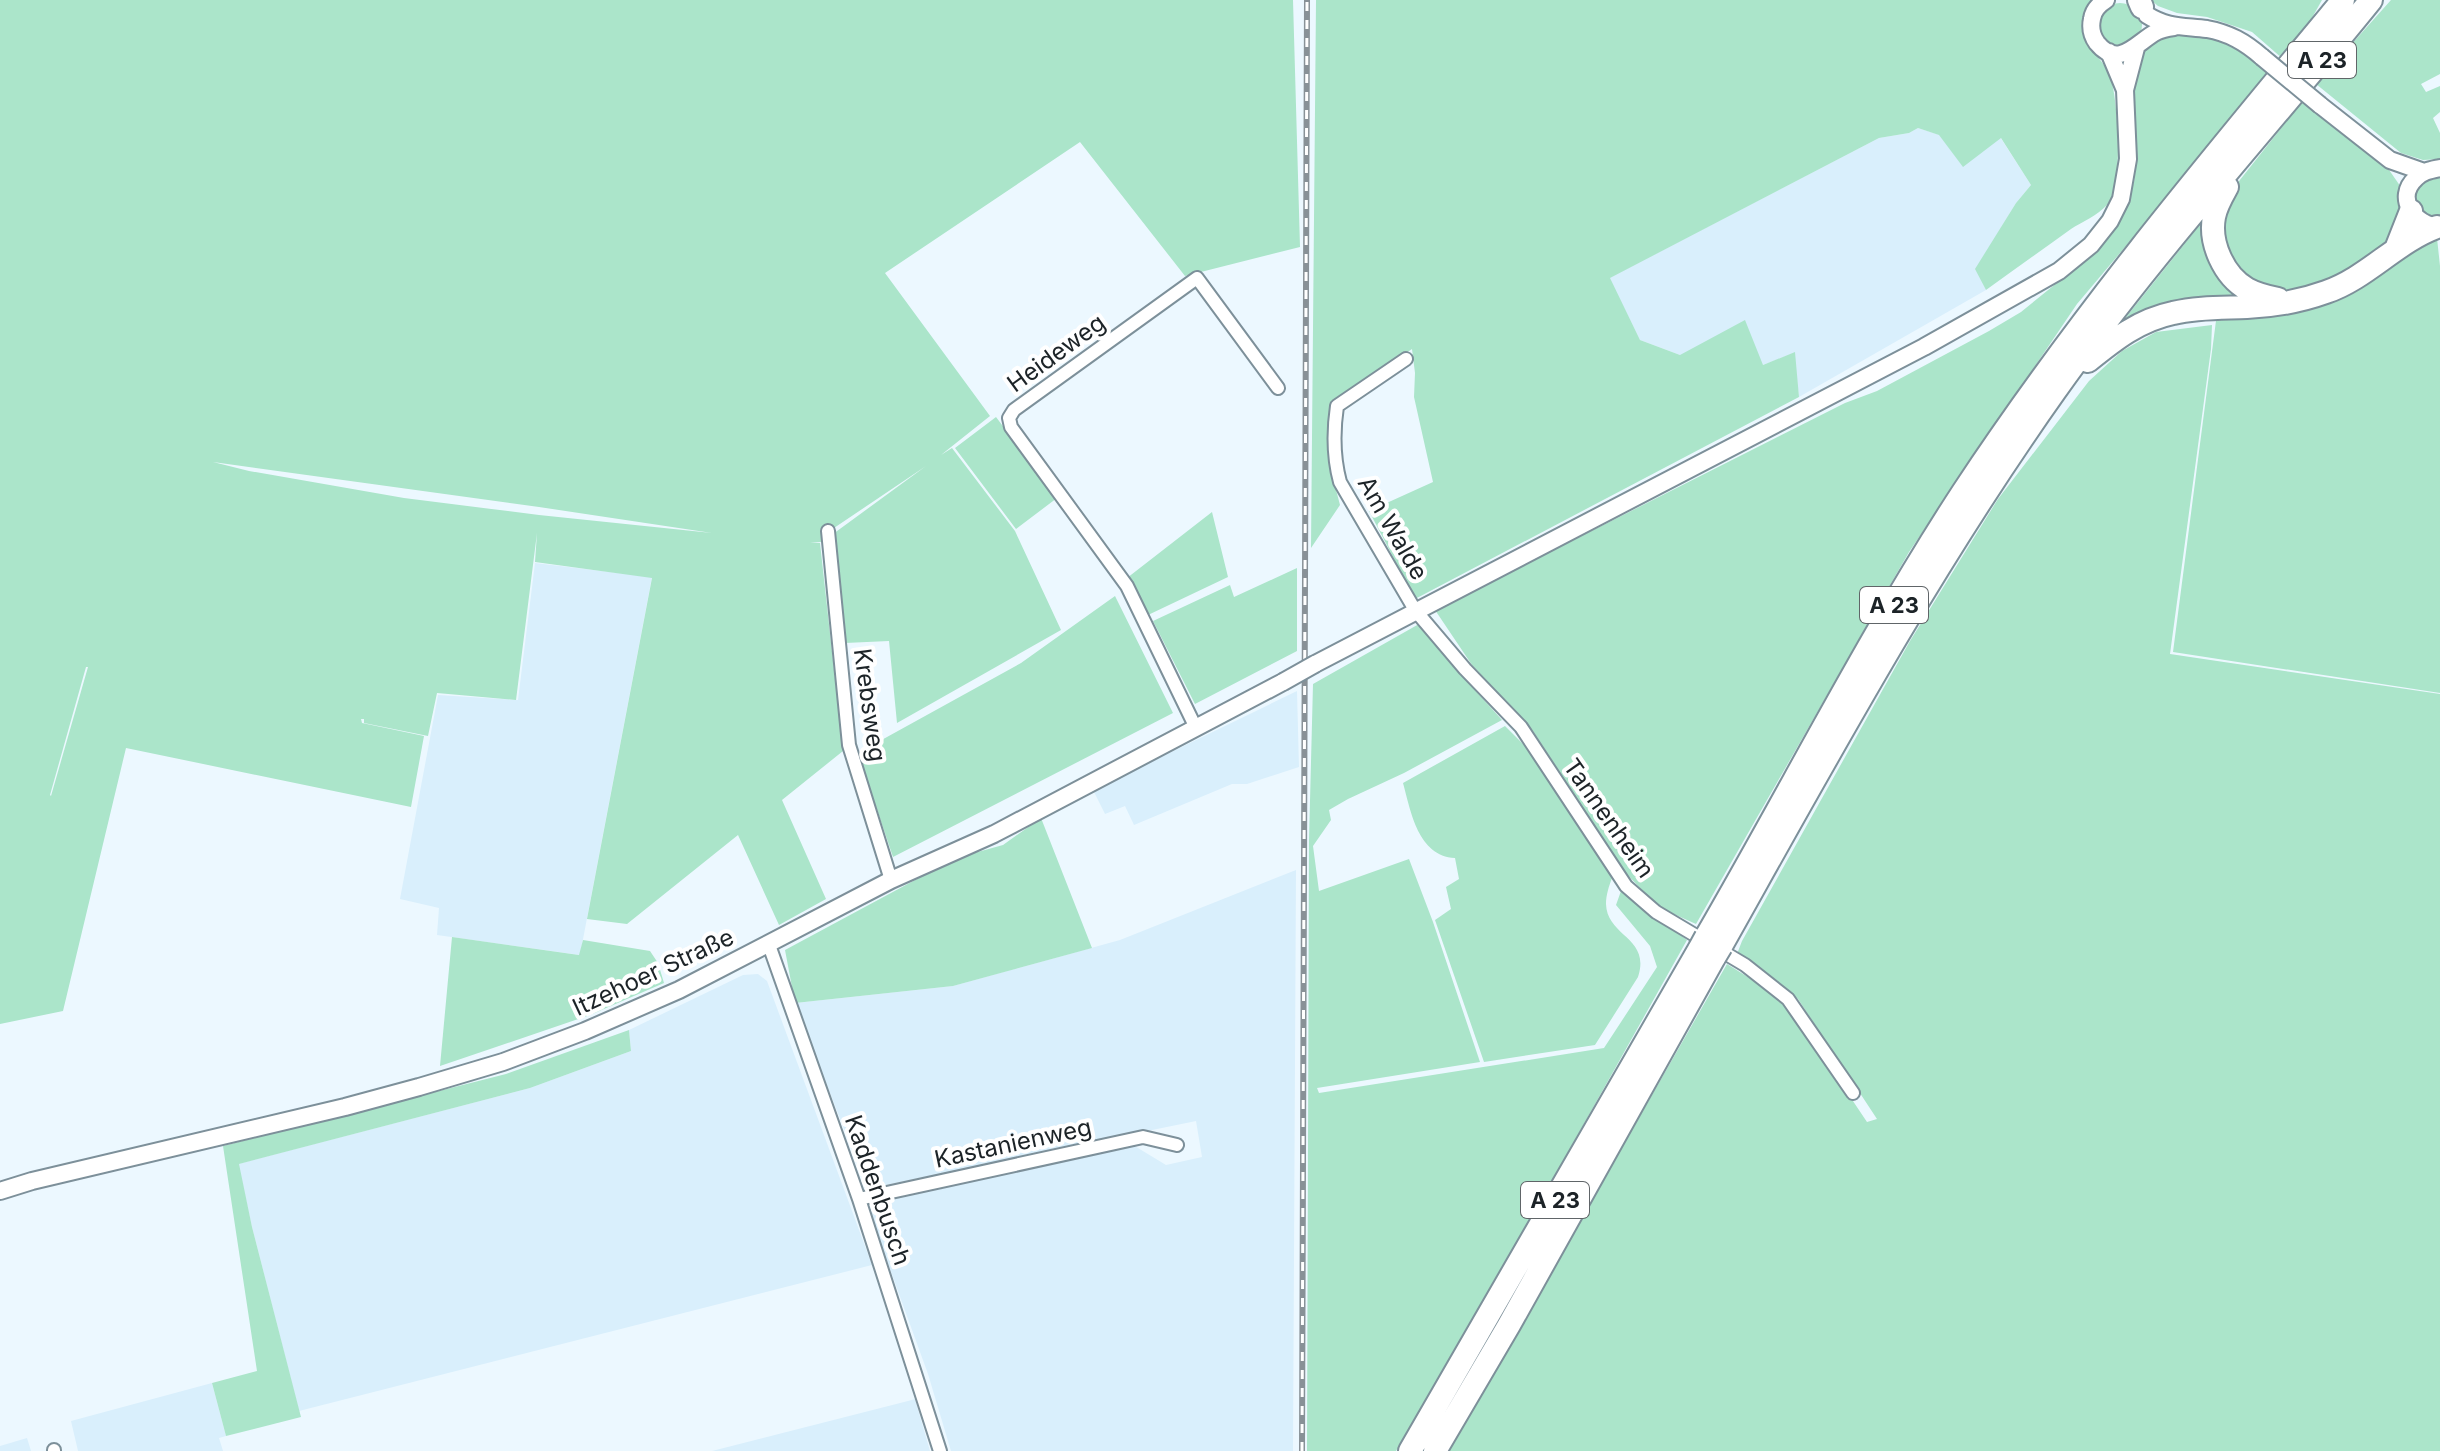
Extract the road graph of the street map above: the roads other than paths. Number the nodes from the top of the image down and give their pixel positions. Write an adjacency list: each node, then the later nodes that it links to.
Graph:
1 (2106, 0): 8 (main road)
2 (2329, 0): 9 (highway)
3 (2343, 0): 9 (highway, A 23)
4 (2371, 0): 11 (highway, A 23)
5 (2140, 6): 6 (main road); 7 (main road)
6 (2174, 27): 7 (main road); 12 (main road, bridge)
7 (2140, 44): 8 (main road); 10 (main road)
8 (2109, 52): 10 (main road)
9 (2290, 64): 26 (highway, A 23)
10 (2125, 90): 22 (main road, Itzehoer Straße)
11 (2271, 119): 17 (highway); 20 (highway, A 23)
12 (2390, 160): 13 (main road); 14 (main road)
13 (2435, 170): 14 (main road)
14 (2409, 202): 15 (main road); 16 (highway)
15 (2439, 227): 16 (highway)
16 (2396, 249): 17 (highway)
17 (2295, 300): 20 (highway)
18 (1406, 359): 22 (street, Am Walde)
19 (1278, 388): 23 (street, Heideweg)
20 (2057, 388): 26 (highway, A 23)
21 (828, 531): 24 (street, Krebsweg)
22 (1415, 610): 23 (main road, Itzehoer Straße, bridge); 27 (street, Tannenheim)
23 (1195, 726): 24 (main road, Itzehoer Straße)
24 (891, 880): 25 (main road, Itzehoer Straße)
25 (769, 945): 29 (main road, Itzehoer Straße); 30 (street, Kaddenbusch)
26 (1710, 947): 32 (highway, A 23); 33 (highway, A 23)
27 (1853, 1093)
28 (1177, 1145): 30 (street, Kastanienweg)
29 (0, 1191)
30 (859, 1199): 31 (street, Kaddenbusch)
31 (940, 1451)
32 (1410, 1451)
33 (1435, 1451)

